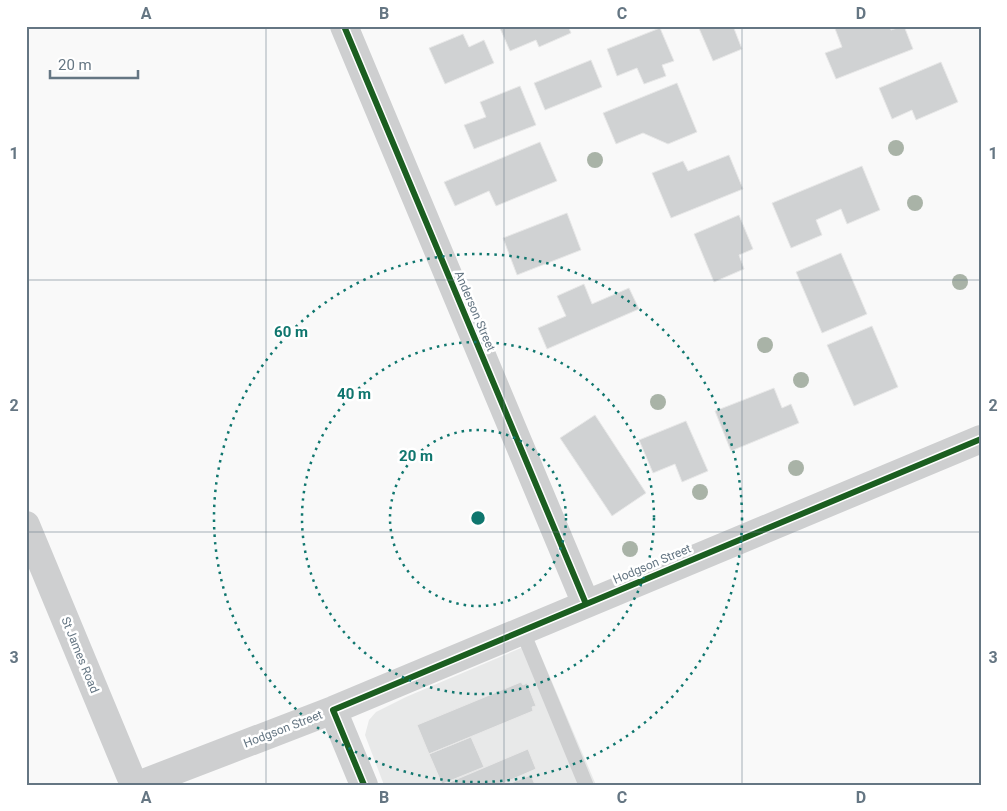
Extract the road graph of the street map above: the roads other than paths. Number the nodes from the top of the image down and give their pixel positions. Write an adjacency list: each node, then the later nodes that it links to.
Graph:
1 (344, 26): 4 (street, Anderson Street)
2 (981, 439): 4 (street, Hodgson Street)
3 (26, 525): 7 (street, St James Road)
4 (586, 604): 5 (street, Hodgson Street)
5 (522, 630): 6 (street, Hodgson Street); 10 (lane)
6 (333, 710): 8 (street, Hodgson Street); 9 (street)
7 (134, 785)
8 (138, 785)
9 (364, 785)
10 (586, 785)

